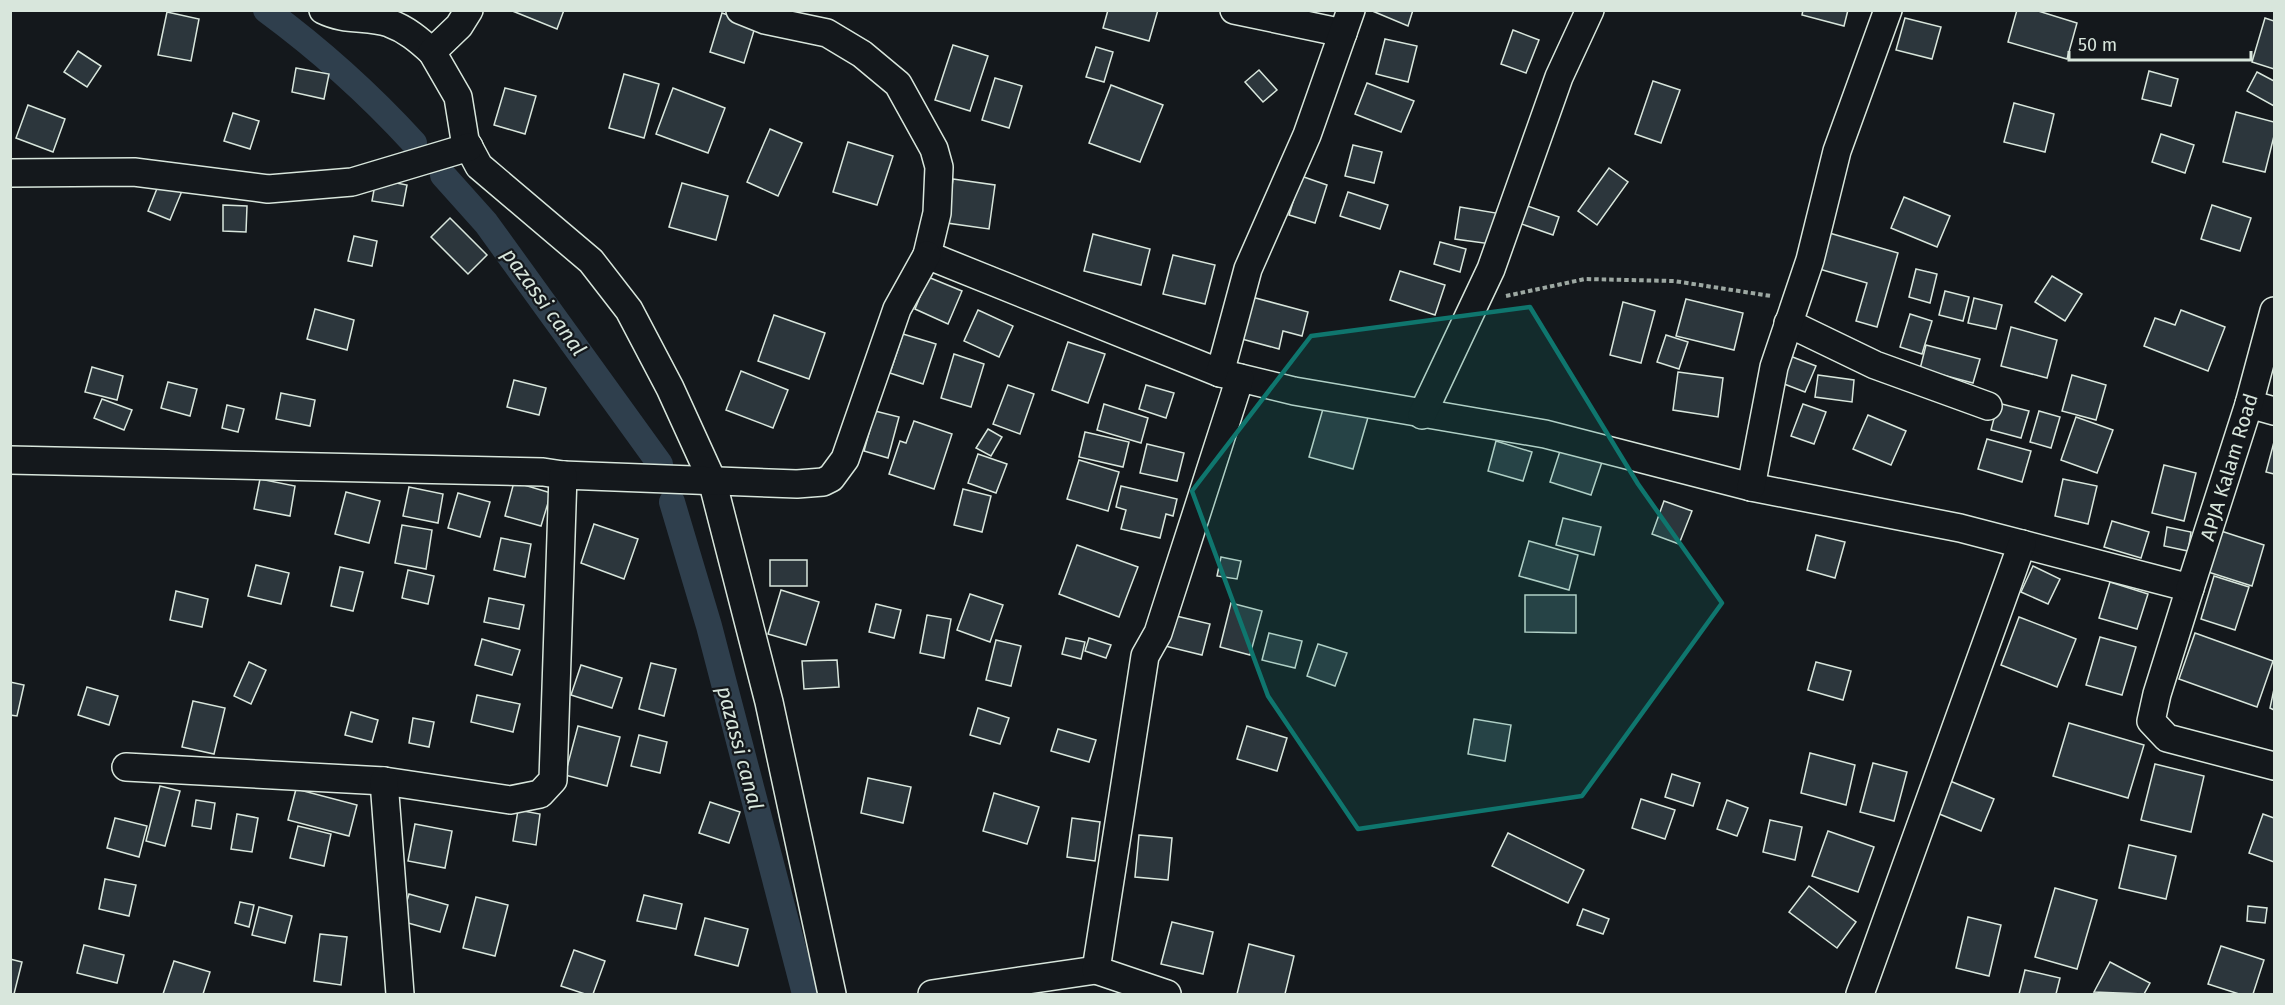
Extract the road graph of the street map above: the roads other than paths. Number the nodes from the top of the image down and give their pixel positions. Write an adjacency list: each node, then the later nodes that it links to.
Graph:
1 (324, 10): 8 (street)
2 (469, 10): 8 (street)
3 (740, 10): 11 (street)
4 (1234, 10): 7 (street)
5 (1590, 10): 17 (street)
6 (1888, 10): 13 (street)
7 (1347, 22): 14 (street)
8 (432, 52): 9 (street)
9 (469, 147): 10 (street); 20 (street)
10 (10, 173)
11 (927, 255): 14 (street); 20 (street)
12 (2274, 311): 16 (street, APJA Kalam Road)
13 (1792, 312): 15 (street); 21 (street)
14 (1230, 376): 17 (street); 27 (street)
15 (1988, 406)
16 (2262, 407): 23 (street, APJA Kalam Road)
17 (1422, 415): 21 (street)
18 (10, 460): 19 (street)
19 (563, 475): 20 (street); 26 (street)
20 (712, 480): 29 (street)
21 (1751, 487): 22 (street)
22 (2022, 544): 23 (street); 32 (street)
23 (2190, 588): 24 (street, APJA Kalam Road)
24 (2274, 766)
25 (126, 767): 26 (street)
26 (384, 781): 28 (street)
27 (1096, 970): 30 (street); 31 (street)
28 (400, 994)
29 (832, 994)
30 (932, 994)
31 (1167, 994)
32 (1860, 994)

